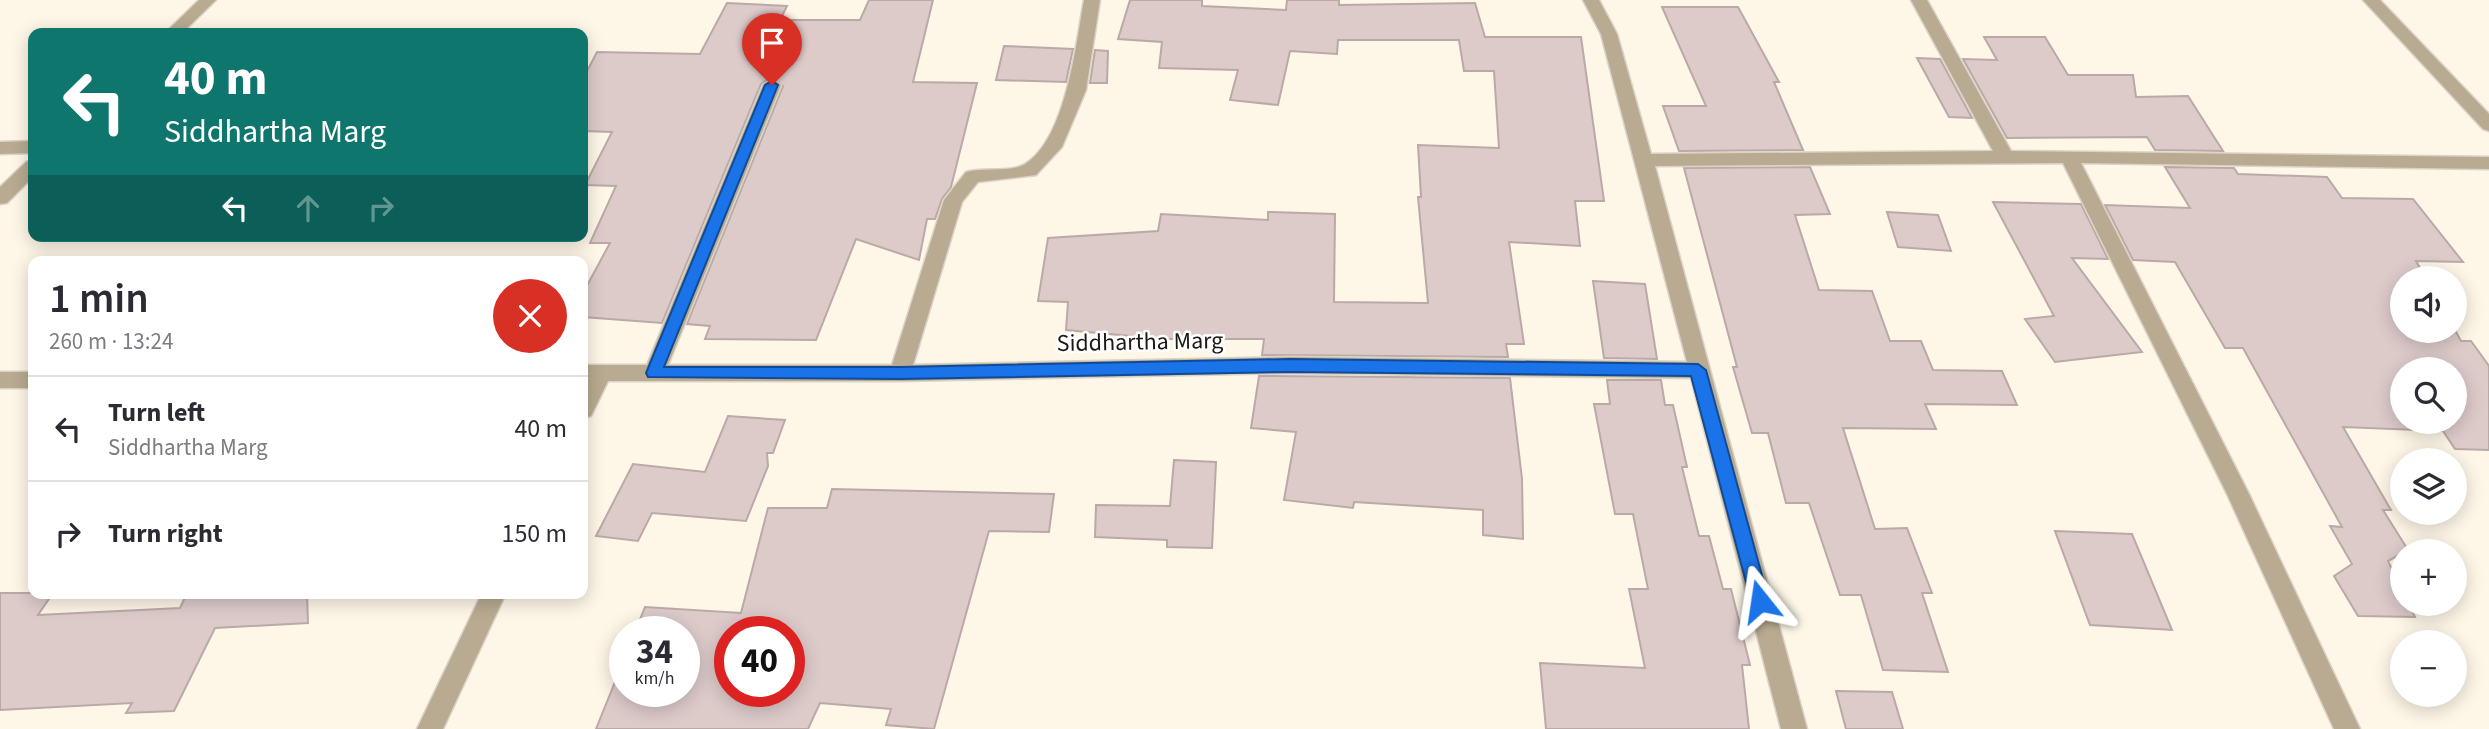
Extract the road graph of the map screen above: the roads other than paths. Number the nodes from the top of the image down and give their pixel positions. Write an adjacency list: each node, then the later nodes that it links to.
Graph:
1 (208, 0): 6 (street)
2 (1092, 0): 20 (street)
3 (1591, 0): 13 (street)
4 (1919, 0): 12 (street)
5 (2371, 0): 8 (street)
6 (178, 28)
7 (772, 85): 19 (street)
8 (2489, 125)
9 (28, 147): 10 (street)
10 (0, 148)
11 (2069, 157): 12 (street); 14 (street); 26 (street)
12 (2006, 159): 13 (street)
13 (1644, 160): 17 (street)
14 (2489, 163)
15 (28, 171): 16 (street)
16 (0, 198)
17 (1698, 370): 20 (street, Siddhartha Marg); 25 (street)
18 (592, 373): 19 (street, Siddhartha Marg)
19 (654, 373): 20 (street, Siddhartha Marg)
20 (900, 373)
21 (0, 380): 22 (street)
22 (28, 380)
23 (491, 599): 24 (street)
24 (430, 729)
25 (1794, 729)
26 (2347, 729)

